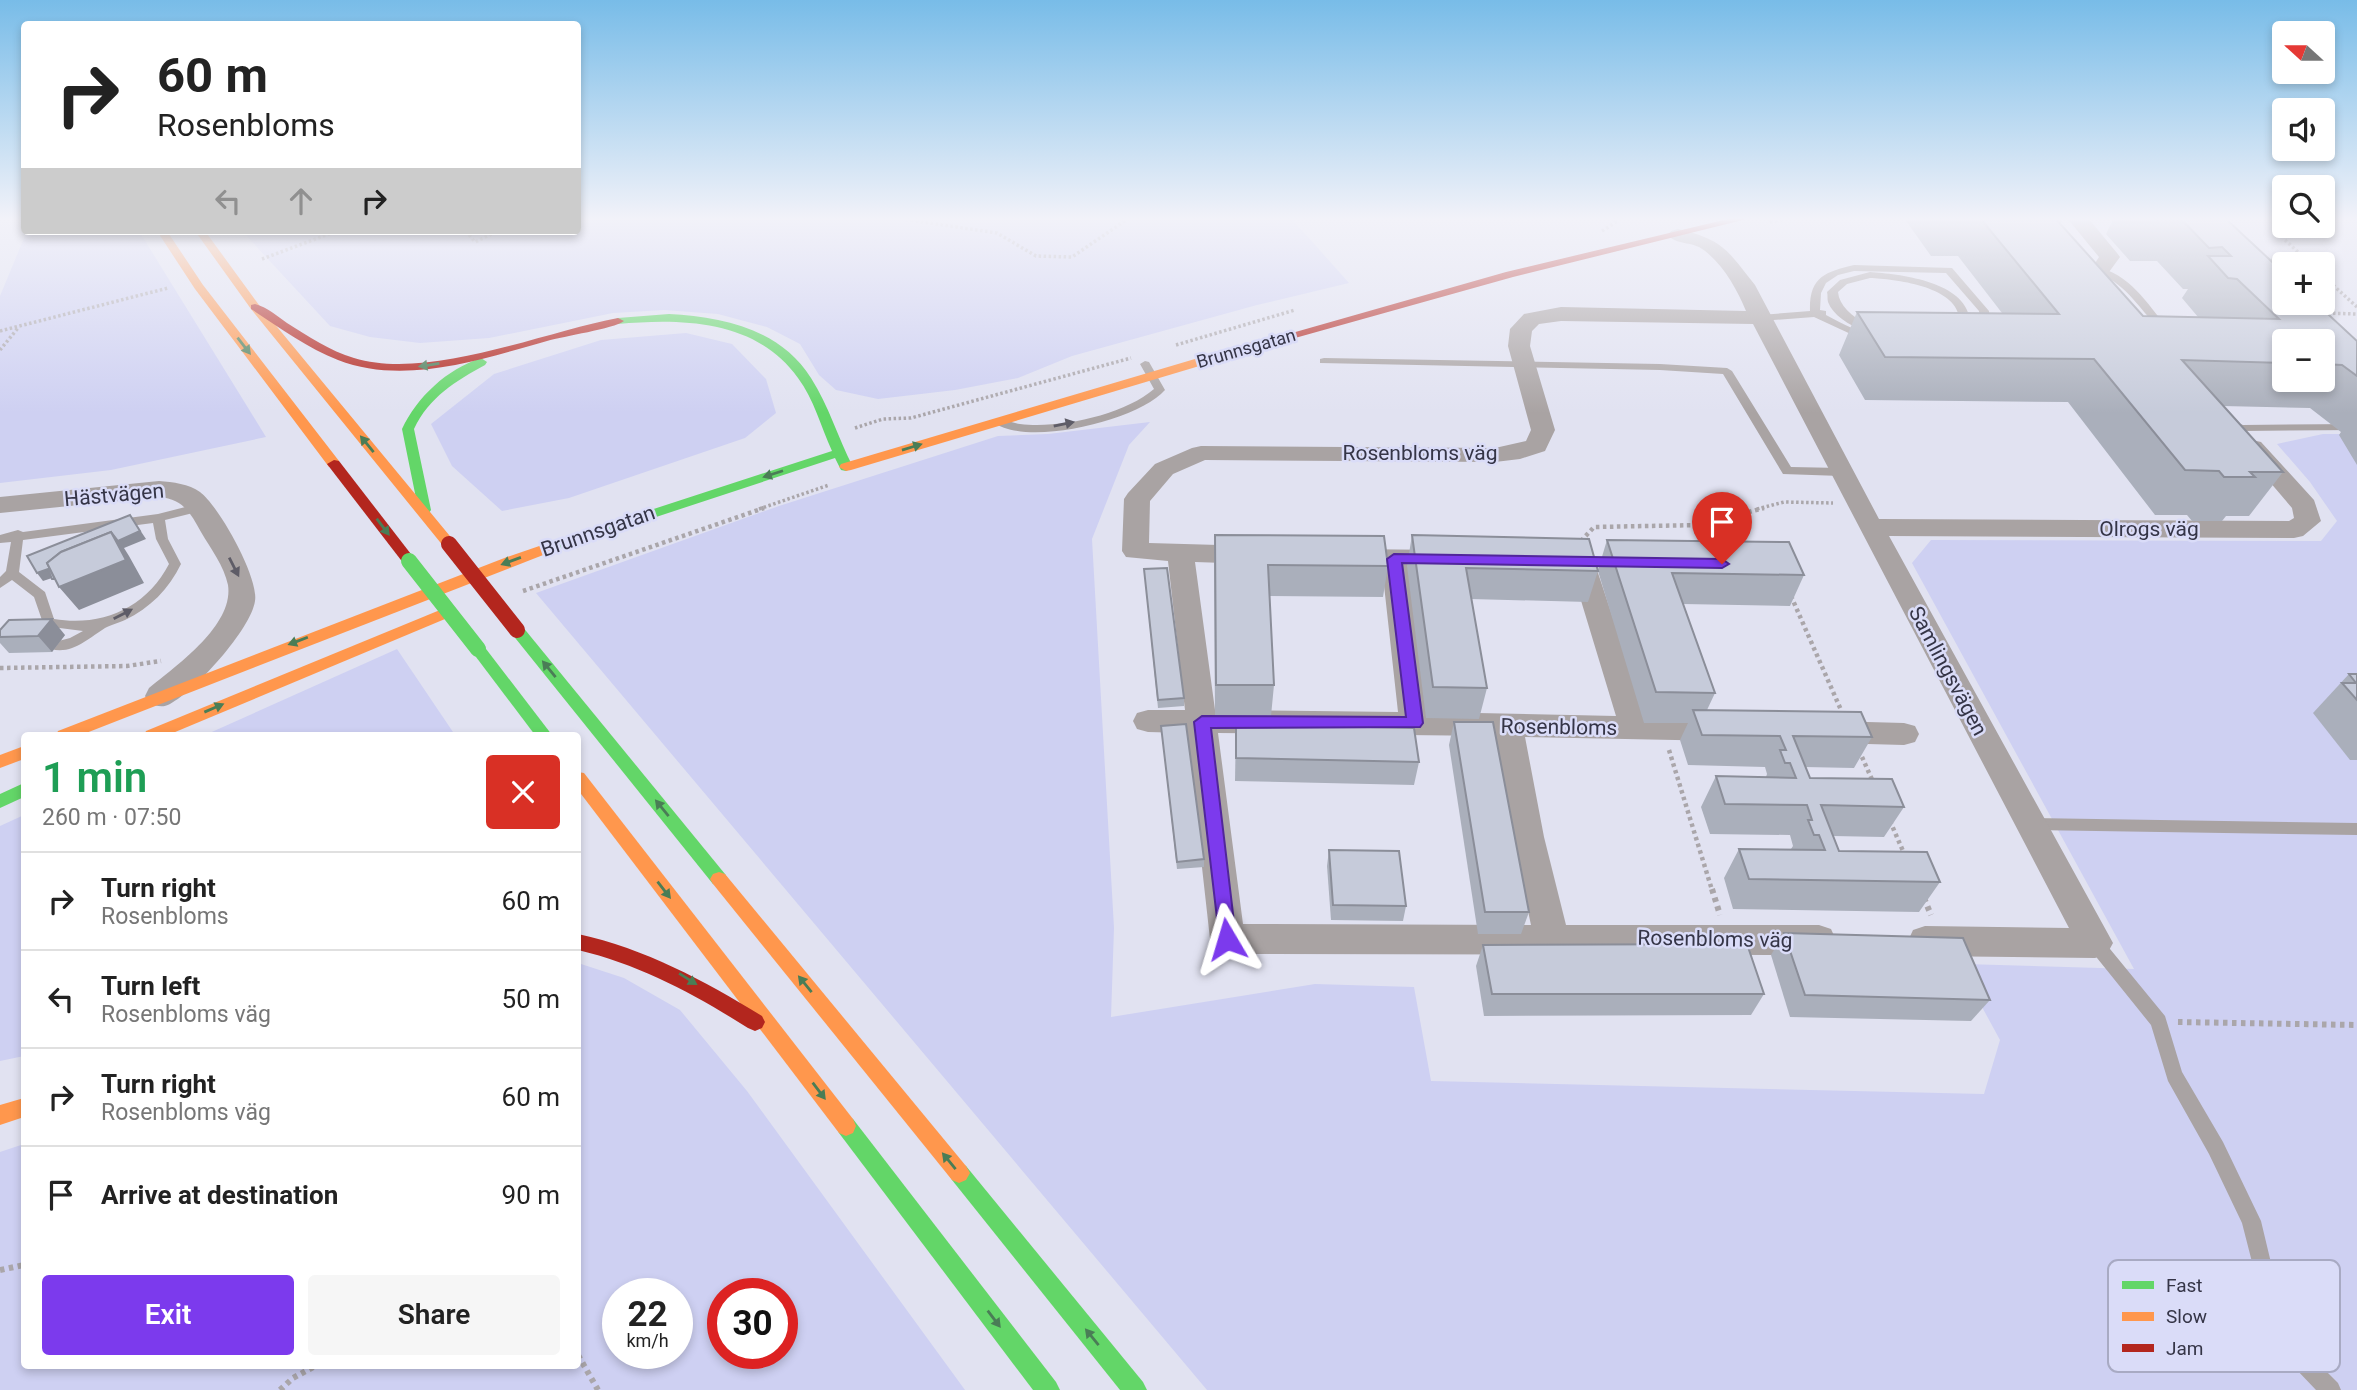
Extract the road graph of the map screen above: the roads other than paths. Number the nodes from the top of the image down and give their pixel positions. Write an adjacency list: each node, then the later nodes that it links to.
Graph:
1 (196, 283): 51 (main road, one-way to 51, bridge)
2 (238, 283): 11 (main road)
3 (1446, 283): 18 (main road, Brunnsgatan)
4 (1723, 283): 14 (street, Samlingsvägen)
5 (1820, 283): 13 (lane)
6 (1840, 283): 12 (lane)
7 (1920, 283): 12 (lane)
8 (1961, 283): 13 (lane)
9 (2079, 283): 10 (lane)
10 (2122, 283)
11 (255, 307): 15 (main road, one-way to 11); 31 (main road, one-way to 11)
12 (1839, 311): 13 (lane)
13 (1815, 313): 14 (lane)
14 (1760, 318): 17 (street, Rosenbloms väg); 26 (street, Samlingsvägen)
15 (519, 343): 25 (main road); 31 (main road)
16 (1324, 360): 17 (lane)
17 (1524, 364): 26 (lane); 35 (street, Rosenbloms väg)
18 (1149, 369): 19 (main road, Brunnsgatan); 21 (main road, Brunnsgatan); 21 (lane, Brunnsgatan, one-way to 18)
19 (1055, 388)
20 (2214, 419): 24 (lane)
21 (997, 422): 25 (main road, Brunnsgatan, one-way to 21)
22 (927, 426): 25 (main road, Brunnsgatan)
23 (2357, 427): 24 (lane)
24 (2245, 441): 30 (street, Olrogs väg)
25 (842, 460): 29 (main road, Brunnsgatan); 46 (main road, Brunnsgatan, one-way to 46)
26 (1841, 472): 30 (street, Samlingsvägen)
27 (0, 505): 28 (street, Hästvägen)
28 (201, 507): 32 (lane); 46 (street, one-way to 46)
29 (707, 513)
30 (1864, 515): 63 (street, Samlingsvägen)
31 (425, 516): 76 (main road, one-way to 31, bridge)
32 (158, 518): 33 (lane); 44 (lane, one-way to 32)
33 (18, 534): 34 (lane); 41 (lane)
34 (0, 539)
35 (1181, 554): 36 (street, Rosenbloms väg); 48 (street, Rosenbloms väg)
36 (1274, 556)
37 (1327, 557): 38 (street)
38 (1394, 559): 39 (street); 49 (street)
39 (1475, 559)
40 (1582, 561): 52 (street, Rosenbloms)
41 (12, 573): 42 (lane); 44 (lane)
42 (0, 584)
43 (510, 586): 55 (main road, one-way to 43)
44 (100, 625): 45 (lane)
45 (56, 646)
46 (160, 696): 54 (main road, Brunnsgatan)
47 (1148, 721): 48 (street, Rosenbloms)
48 (1202, 722): 49 (street, Rosenbloms); 65 (street, Rosenbloms väg)
49 (1415, 723): 50 (street, Rosenbloms)
50 (1508, 726): 52 (street, Rosenbloms); 65 (street)
51 (534, 728)
52 (1649, 729): 53 (street, Rosenbloms)
53 (1757, 731)
54 (71, 732)
55 (159, 732)
56 (1797, 732): 57 (street)
57 (1904, 734)
58 (21, 753): 59 (main road)
59 (0, 762)
60 (581, 782): 70 (main road, one-way to 70)
61 (21, 791): 62 (main road)
62 (0, 801)
63 (2031, 824): 64 (lane); 69 (street, Samlingsvägen)
64 (2357, 829)
65 (1552, 938): 66 (street, Rosenbloms väg)
66 (1849, 941)
67 (1889, 941): 69 (street)
68 (581, 942): 70 (main road, one-way to 70)
69 (2095, 943): 73 (lane)
70 (778, 1037): 75 (main road, one-way to 75)
71 (21, 1109): 72 (main road)
72 (0, 1115)
73 (2261, 1260)
74 (2313, 1372): 77 (lane)
75 (1048, 1390)
76 (1135, 1390)
77 (2331, 1390)

